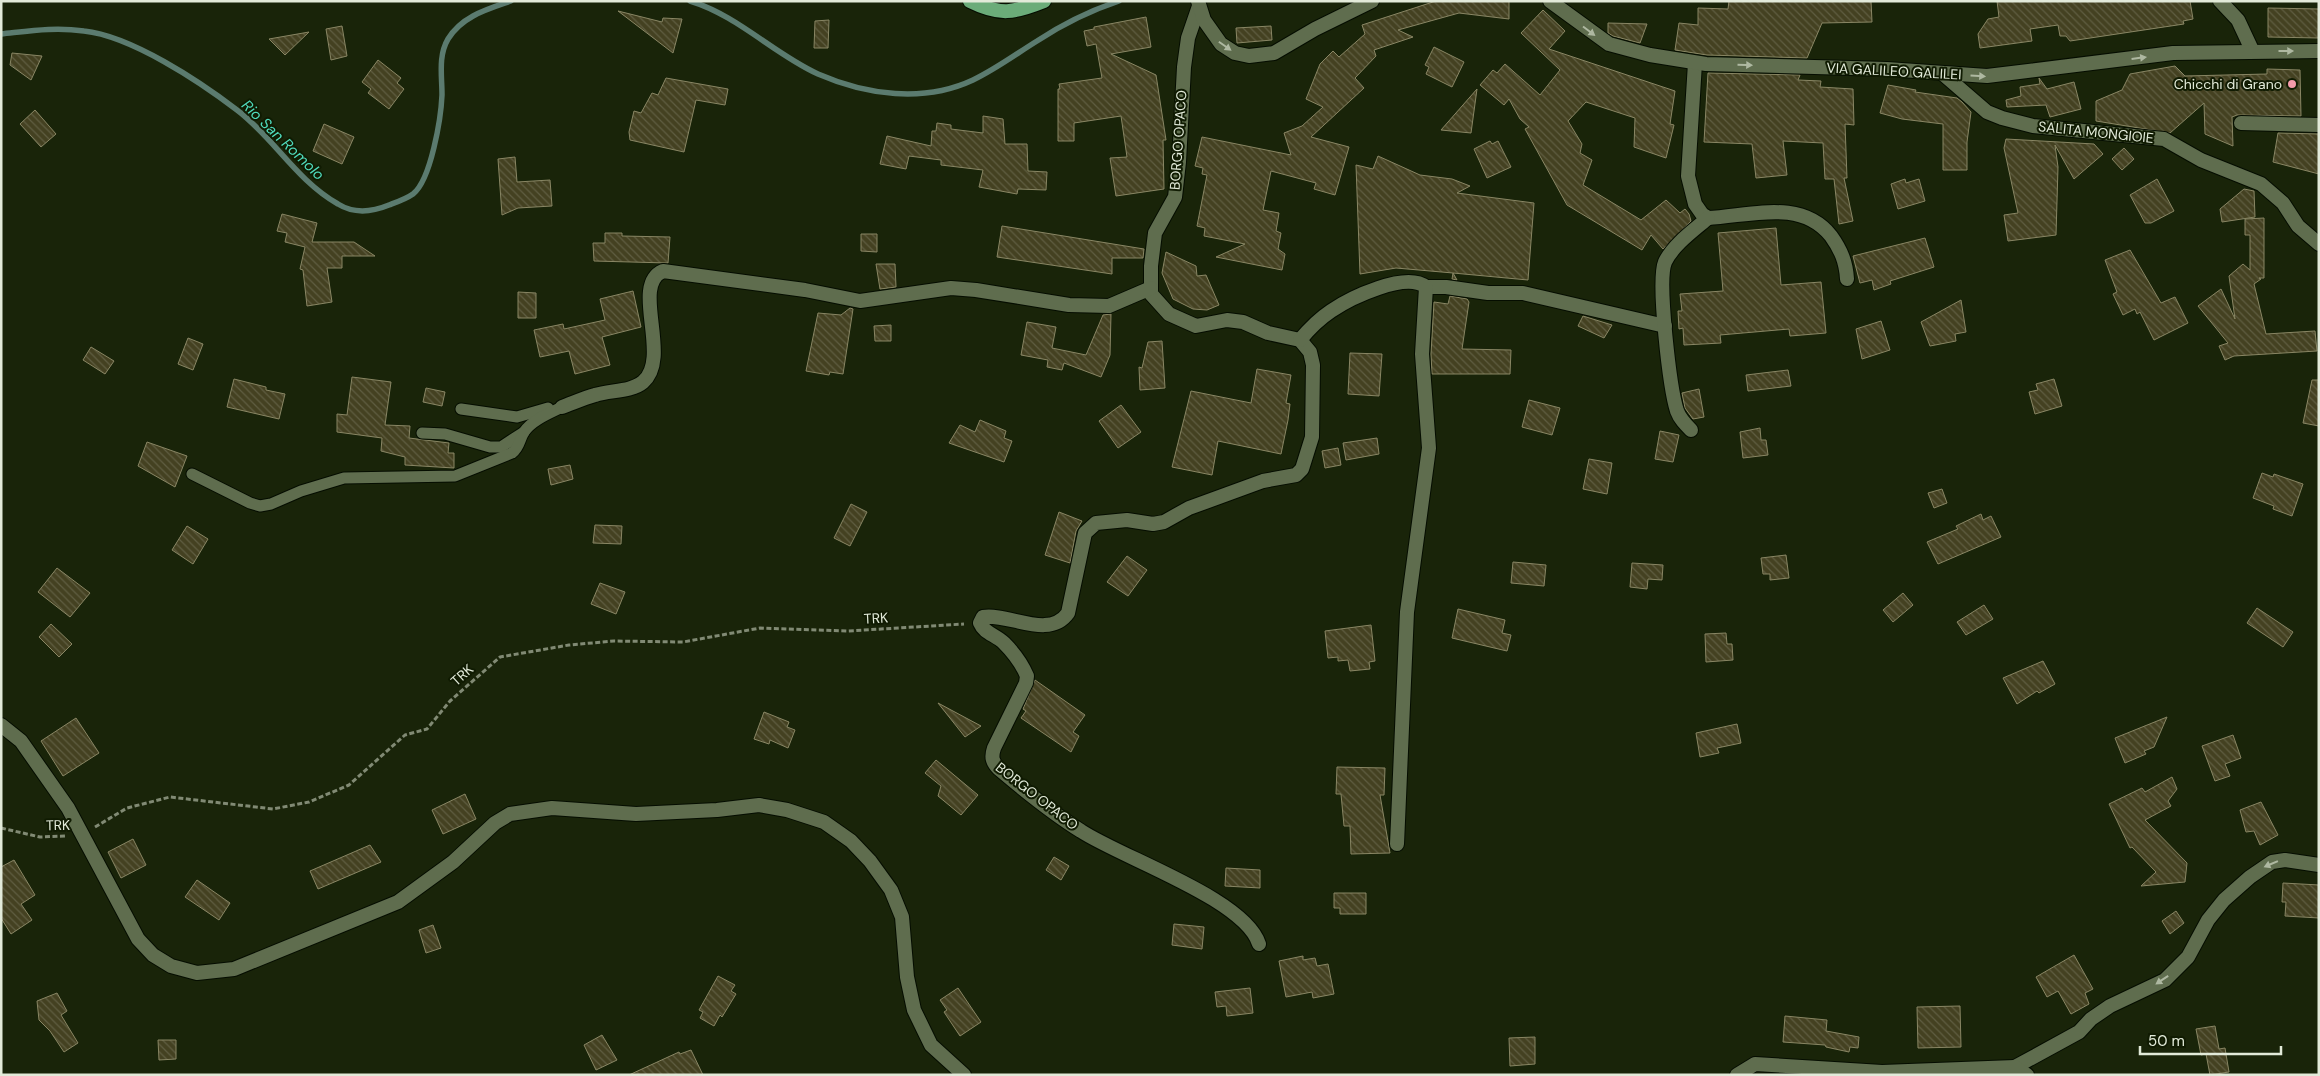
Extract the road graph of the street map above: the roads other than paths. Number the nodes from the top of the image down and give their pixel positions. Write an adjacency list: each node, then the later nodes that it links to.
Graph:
1 (970, 1): 2 (highway)
2 (1044, 1)
3 (1372, 1): 6 (street, one-way to 3)
4 (1550, 1): 9 (street, VIA GALILEO GALILEI, one-way to 9)
5 (2220, 1): 7 (street)
6 (1199, 4): 17 (street, BORGO OPACO)
7 (2252, 50): 8 (street, VIA GALILEO GALILEI, one-way to 8); 10 (street, VIA GALILEO GALILEI, one-way to 7)
8 (2319, 51)
9 (1695, 63): 10 (street, VIA GALILEO GALILEI, one-way to 10); 13 (street)
10 (1943, 74): 14 (street, SALITA MONGIOIE)
11 (2242, 123): 12 (street)
12 (2319, 125)
13 (1708, 218): 15 (street); 18 (street)
14 (2319, 244)
15 (1847, 278)
16 (1426, 287): 18 (street); 19 (street); 27 (street)
17 (1151, 288): 19 (street); 20 (street)
18 (1665, 326): 22 (street)
19 (1300, 340): 29 (street, BORGO OPACO)
20 (562, 407): 21 (lane); 23 (lane)
21 (461, 409)
22 (1691, 430)
23 (524, 432): 24 (lane); 25 (lane)
24 (422, 433)
25 (192, 474)
26 (1, 725): 31 (street)
27 (1398, 844)
28 (2319, 865): 30 (street, one-way to 30)
29 (1259, 944)
30 (2015, 1067): 32 (street); 33 (street)
31 (964, 1075)
32 (1737, 1075)
33 (2027, 1075)

